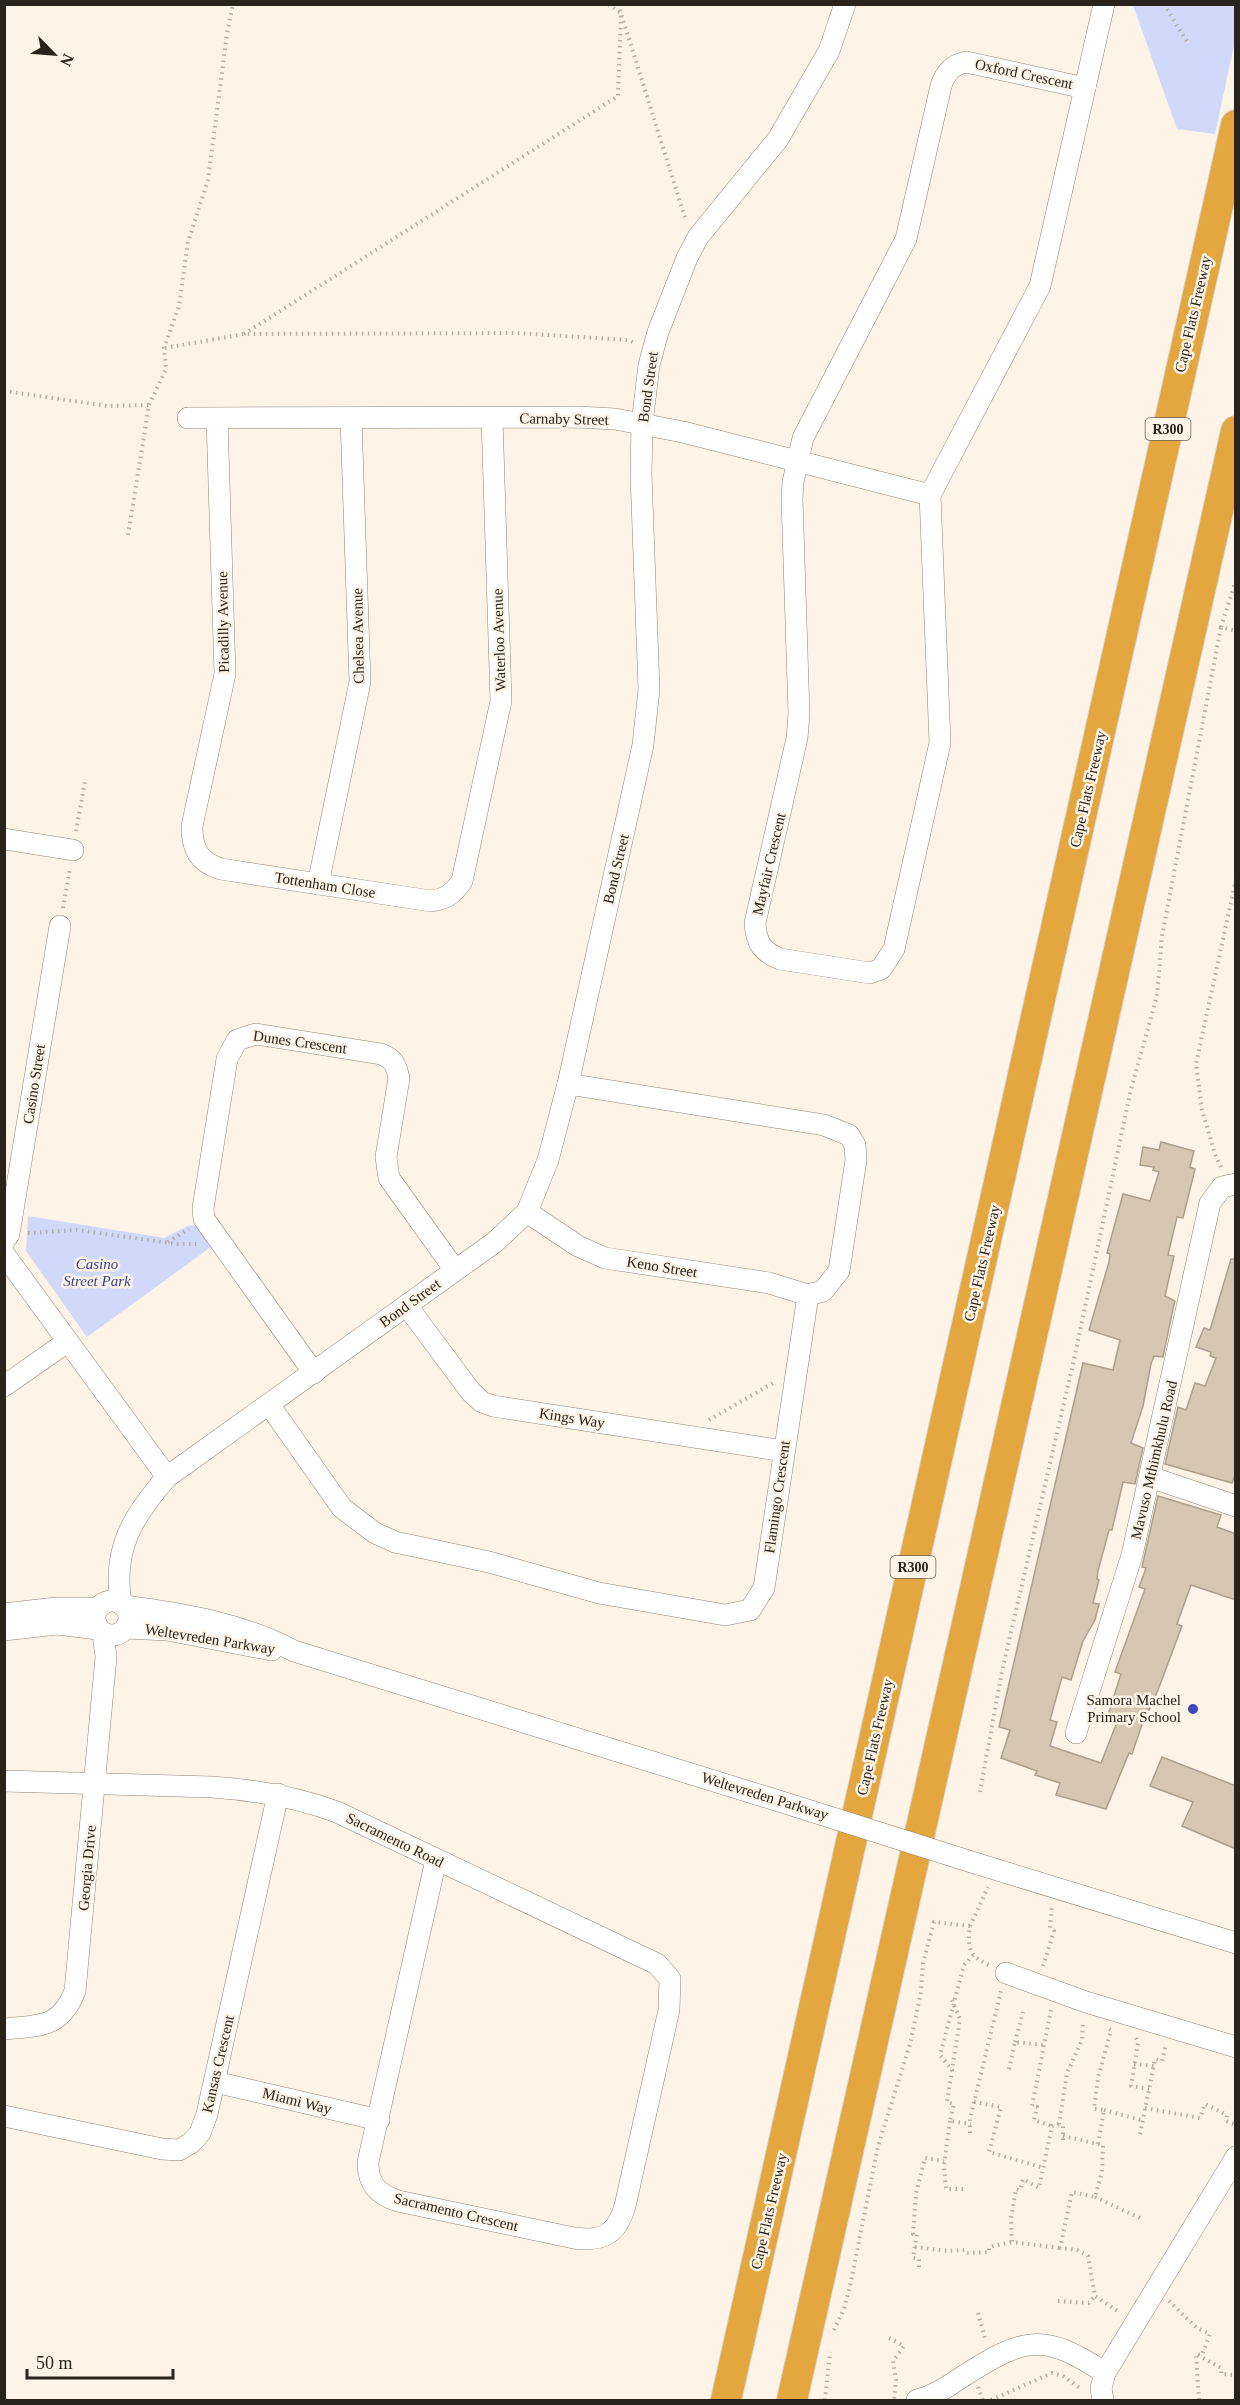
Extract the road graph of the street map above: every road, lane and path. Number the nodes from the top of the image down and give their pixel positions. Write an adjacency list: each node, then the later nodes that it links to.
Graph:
1 (233, 4): 13 (path)
2 (608, 4): 7 (path)
3 (618, 4): 7 (path)
4 (845, 4): 11 (street, Bond Street)
5 (1104, 4): 9 (street)
6 (1164, 4): 8 (path)
7 (621, 14): 11 (path); 12 (path)
8 (1189, 45)
9 (1085, 88): 23 (street, Oxford Crescent); 24 (street, Oxford Crescent)
10 (1236, 125): 124 (highway, Cape Flats Freeway / R300)
11 (698, 237): 14 (street, Bond Street)
12 (244, 334): 13 (path); 14 (path)
13 (164, 348): 16 (path)
14 (653, 351): 21 (street, Bond Street)
15 (4, 391): 16 (path)
16 (149, 405): 25 (path)
17 (188, 418): 19 (street, Carnaby Street)
18 (492, 418): 20 (street, Carnaby Street); 21 (street, Carnaby Street); 34 (street, Waterloo Avenue)
19 (217, 419): 20 (street, Carnaby Street); 31 (street, Picadilly Avenue)
20 (351, 419): 33 (street, Chelsea Avenue)
21 (642, 424): 23 (street, Carnaby Street); 36 (street, Bond Street)
22 (1236, 431): 125 (highway)
23 (797, 460): 24 (street, Carnaby Street); 24 (street, Mayfair Crescent)
24 (930, 495)
25 (128, 535)
26 (1236, 580): 27 (path)
27 (1221, 627): 28 (path); 62 (path)
28 (1236, 631)
29 (4, 838): 30 (street)
30 (73, 850)
31 (198, 856): 33 (street, Tottenham Close)
32 (1236, 879): 37 (path)
33 (318, 884): 34 (street, Tottenham Close)
34 (455, 892)
35 (60, 926): 40 (street, Casino Street)
36 (568, 1084): 38 (street, Bond Street); 42 (street)
37 (1229, 1185): 52 (street, Mavuso Mthimkhulu Road)
38 (527, 1212): 41 (street, Bond Street); 42 (street, Keno Street)
39 (214, 1236): 40 (path); 41 (street, Dunes Crescent); 46 (street, Dunes Crescent)
40 (6, 1243): 44 (street)
41 (455, 1270): 43 (street, Bond Street)
42 (808, 1295): 45 (street, Flamingo Crescent)
43 (407, 1306): 46 (street, Bond Street); 49 (street, Kings Way)
44 (66, 1342): 47 (street); 51 (street)
45 (797, 1369): 49 (path); 50 (street, Flamingo Crescent)
46 (314, 1373): 48 (street, Bond Street)
47 (4, 1386)
48 (270, 1406): 50 (street, Flamingo Crescent); 51 (street, Bond Street)
49 (683, 1436): 50 (street, Kings Way)
50 (784, 1451)
51 (167, 1477): 54 (street, Bond Street)
52 (1150, 1477): 53 (street); 59 (street, Mavuso Mthimkhulu Road)
53 (1236, 1506)
54 (113, 1600): 55 (street, Weltevreden Parkway); 57 (street); 57 (street); 58 (street, Weltevreden Parkway)
55 (4, 1614)
56 (4, 1630): 57 (street, Weltevreden Parkway)
57 (112, 1631): 58 (street, Weltevreden Parkway); 61 (street, Georgia Drive)
58 (294, 1651): 66 (street, Weltevreden Parkway, bridge)
59 (1076, 1733)
60 (4, 1781): 61 (street, Sacramento Road)
61 (94, 1784): 63 (street, Sacramento Road); 79 (street, Georgia Drive)
62 (980, 1792)
63 (278, 1794): 64 (street, Sacramento Road); 87 (street, Kansas Crescent)
64 (436, 1860): 71 (street, Sacramento Road); 93 (street, Sacramento Crescent)
65 (988, 1887): 67 (path)
66 (1059, 1889): 68 (street, Weltevreden Parkway); 72 (path)
67 (970, 1926): 69 (path); 126 (path)
68 (1236, 1943)
69 (973, 1955): 70 (path); 74 (path)
70 (1006, 1973): 72 (street); 89 (path)
71 (670, 1979): 93 (street, Sacramento Crescent)
72 (1036, 1984): 73 (street)
73 (1057, 1992): 75 (street); 81 (path)
74 (952, 2000): 86 (path); 86 (path)
75 (1094, 2004): 77 (street); 91 (path); 97 (path)
76 (1023, 2012): 80 (path)
77 (1138, 2017): 78 (street); 83 (path)
78 (1169, 2026): 82 (street); 84 (path)
79 (4, 2029)
80 (1015, 2042): 81 (path); 85 (path)
81 (1044, 2044): 99 (path)
82 (1236, 2047)
83 (1134, 2064): 84 (path); 88 (path)
84 (1154, 2066): 88 (path)
85 (1009, 2069)
86 (953, 2071): 95 (path)
87 (215, 2082): 92 (street, Kansas Crescent); 93 (street, Miami Way)
88 (1149, 2089): 90 (path)
89 (974, 2102): 96 (path); 105 (path)
90 (1144, 2108): 94 (path); 98 (path)
91 (1104, 2110): 94 (path); 102 (path)
92 (4, 2116)
93 (379, 2120)
94 (1141, 2120): 101 (path)
95 (950, 2121): 96 (path); 104 (path)
96 (971, 2124): 100 (path)
97 (1059, 2124): 99 (path); 102 (path)
98 (1236, 2125)
99 (1052, 2126): 105 (path)
100 (970, 2133)
101 (1140, 2134)
102 (1098, 2144): 107 (path)
103 (1236, 2157): 113 (street)
104 (944, 2161): 106 (path); 110 (path)
105 (1044, 2168): 109 (path)
106 (966, 2189)
107 (1095, 2197): 108 (path); 111 (path)
108 (1142, 2219)
109 (1012, 2242): 110 (path); 111 (path)
110 (915, 2247): 112 (path)
111 (1060, 2248): 114 (path)
112 (919, 2267)
113 (1152, 2292): 117 (street); 119 (path)
114 (1095, 2296): 115 (path); 117 (path)
115 (1058, 2301)
116 (978, 2313): 120 (path)
117 (1134, 2323): 121 (street)
118 (889, 2338): 127 (path)
119 (1196, 2354): 122 (path); 130 (path)
120 (992, 2360): 121 (street); 128 (street)
121 (1105, 2373): 123 (street)
122 (1236, 2375)
123 (1096, 2397): 129 (path)
124 (726, 2400)
125 (792, 2400)
126 (825, 2400)
127 (894, 2400)
128 (917, 2400)
129 (991, 2400)
130 (1198, 2400)

